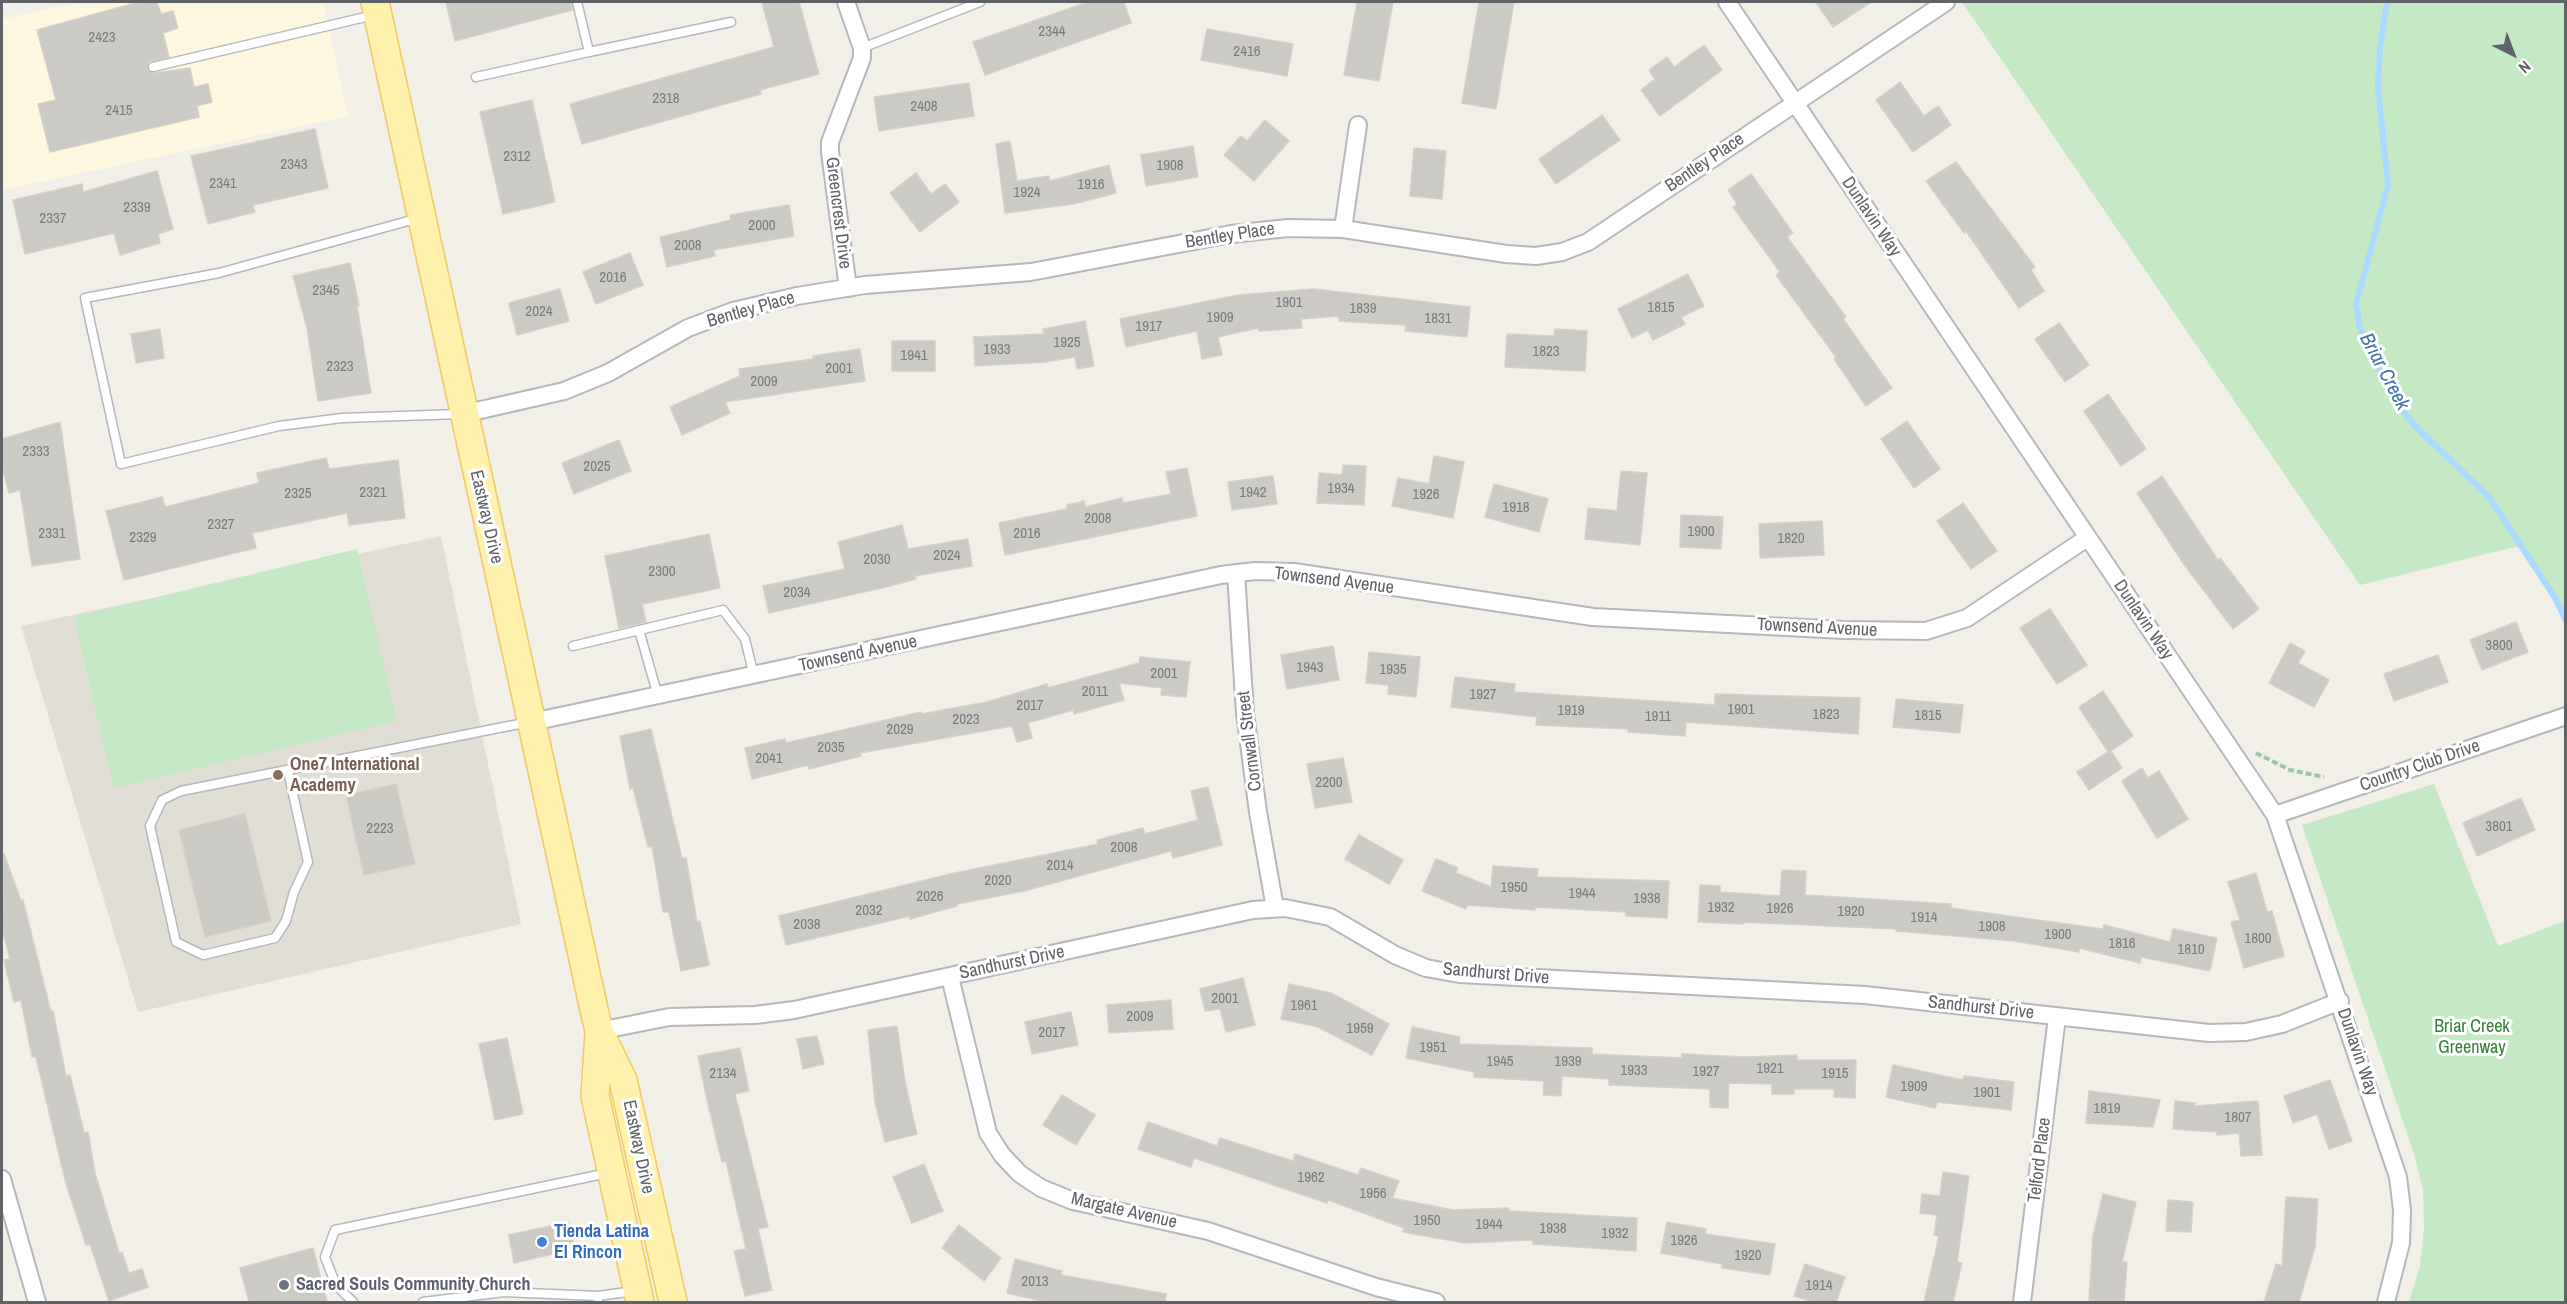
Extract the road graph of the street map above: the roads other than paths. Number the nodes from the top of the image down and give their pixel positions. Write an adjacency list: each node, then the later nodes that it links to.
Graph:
1 (578, 2): 9 (lane)
2 (846, 2): 8 (street)
3 (980, 2): 8 (lane)
4 (1726, 2): 12 (street, Dunlavin Way)
5 (1946, 2): 12 (street, Bentley Place)
6 (376, 8): 10 (lane); 14 (main road, Eastway Drive)
7 (730, 22): 9 (lane)
8 (862, 48): 16 (street, Greencrest Drive)
9 (589, 52): 11 (lane)
10 (153, 67)
11 (476, 77)
12 (1795, 104): 15 (street, Bentley Place); 18 (street, Dunlavin Way)
13 (1358, 124): 15 (street)
14 (420, 218): 17 (main road, Eastway Drive); 17 (lane)
15 (1343, 229): 16 (street, Bentley Place)
16 (848, 288): 17 (street, Bentley Place)
17 (463, 414): 25 (main road, Eastway Drive)
18 (2087, 538): 19 (street, Townsend Avenue); 27 (street, Dunlavin Way)
19 (1236, 573): 22 (street, Townsend Avenue); 28 (street, Cornwall Street)
20 (639, 630): 21 (lane); 22 (lane); 23 (lane)
21 (573, 646)
22 (754, 676): 23 (street, Townsend Avenue)
23 (658, 696): 25 (street, Townsend Avenue)
24 (2565, 716): 27 (street, Country Club Drive)
25 (532, 722): 26 (lane); 32 (main road, Eastway Drive)
26 (288, 771): 26 (lane)
27 (2275, 815): 30 (street, Dunlavin Way)
28 (1275, 908): 29 (street, Sandhurst Drive); 31 (street, Sandhurst Drive)
29 (951, 976): 32 (street, Sandhurst Drive); 42 (street, Margate Avenue)
30 (2340, 1001): 31 (street, Sandhurst Drive); 44 (street, Dunlavin Way)
31 (2057, 1017): 43 (street, Telford Place)
32 (599, 1031): 33 (main road, Eastway Drive); 41 (main road, Eastway Drive)
33 (612, 1173): 36 (main road, Eastway Drive); 39 (lane)
34 (2, 1179): 35 (street)
35 (6, 1212): 38 (street)
36 (639, 1297): 37 (lane)
37 (598, 1299): 40 (lane)
38 (37, 1302)
39 (353, 1302)
40 (423, 1302)
41 (673, 1302)
42 (1436, 1302)
43 (2022, 1302)
44 (2386, 1302)

